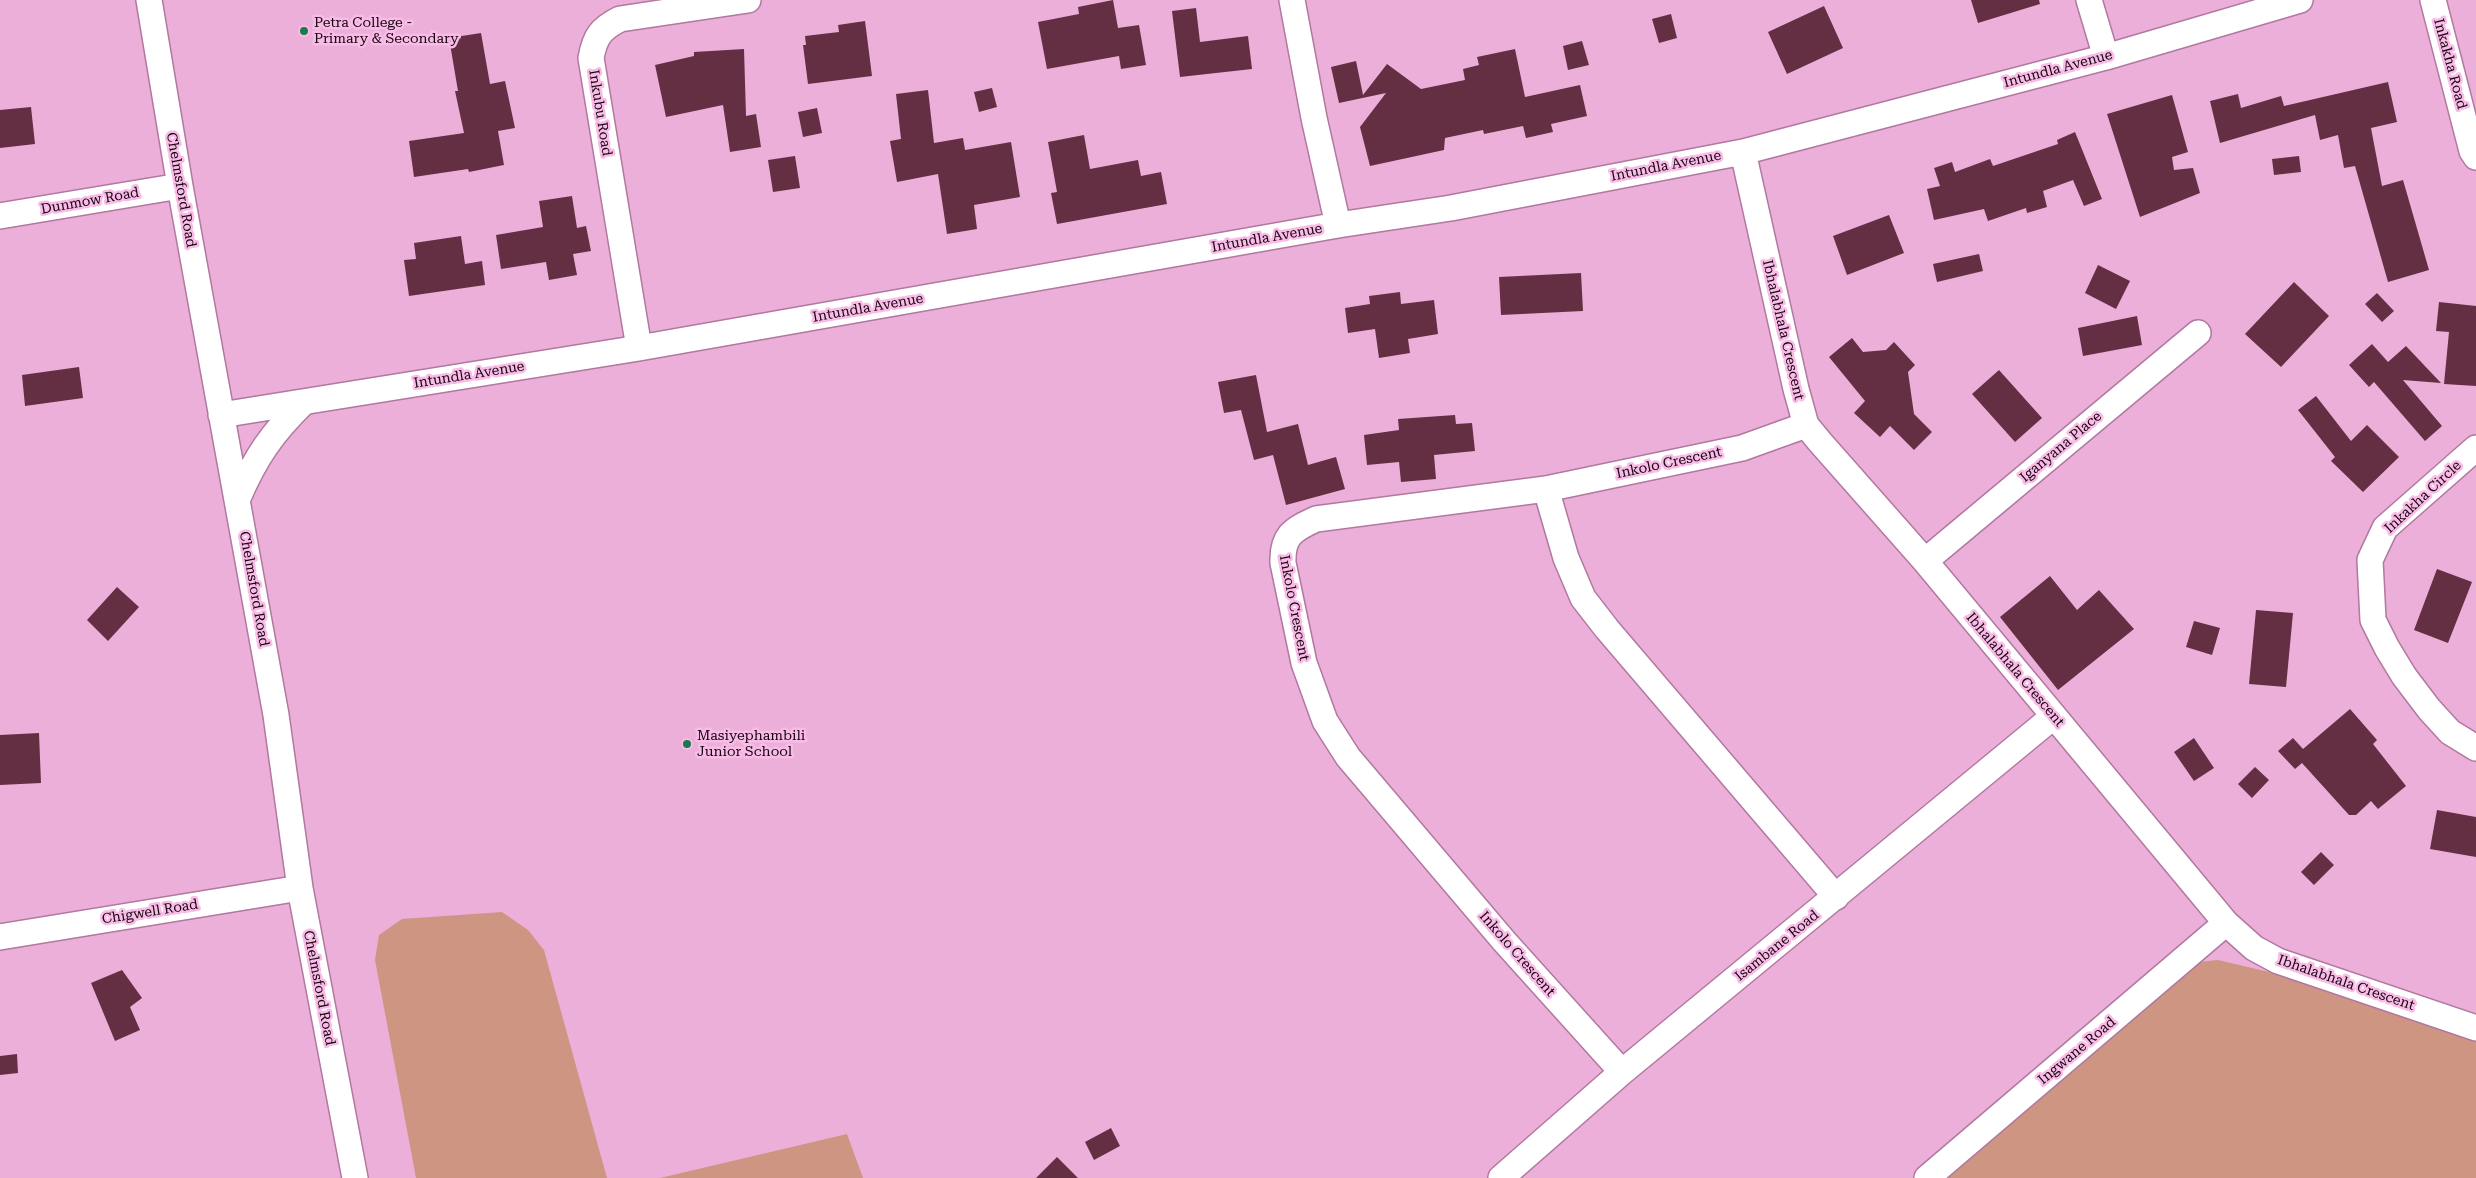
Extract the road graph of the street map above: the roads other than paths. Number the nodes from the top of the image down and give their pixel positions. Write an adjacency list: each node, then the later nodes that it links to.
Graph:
1 (149, 0): 10 (street, Chelmsford Road)
2 (748, 0): 14 (street, Inkubu Road)
3 (1292, 0): 12 (street)
4 (2089, 0): 7 (street)
5 (2300, 0): 7 (street, Intundla Avenue)
6 (2433, 0): 9 (street, Inkakha Road)
7 (2106, 57): 8 (street, Intundla Avenue)
8 (1743, 152): 12 (street, Intundla Avenue); 17 (street, Ibhalabhala Crescent)
9 (2476, 157)
10 (180, 186): 11 (street, Dunmow Road); 16 (street, Chelmsford Road)
11 (0, 216)
12 (1338, 225): 14 (street, Intundla Avenue)
13 (2198, 333): 21 (street, Iganyana Place)
14 (639, 348): 15 (street, Intundla Avenue)
15 (304, 402): 16 (street, Intundla Avenue); 20 (street)
16 (221, 416): 20 (street, Chelmsford Road)
17 (1806, 425): 19 (street, Inkolo Crescent); 21 (street, Ibhalabhala Crescent)
18 (2476, 448): 23 (street, Inkakha Circle)
19 (1546, 489): 25 (street); 29 (street, Inkolo Crescent)
20 (238, 498): 24 (street, Chelmsford Road)
21 (1925, 561): 22 (street, Ibhalabhala Crescent)
22 (2054, 716): 25 (street, Isambane Road); 26 (street, Ibhalabhala Crescent)
23 (2476, 748)
24 (300, 888): 27 (street, Chigwell Road); 30 (street, Chelmsford Road)
25 (1836, 898): 29 (street, Isambane Road)
26 (2226, 924): 28 (street, Ibhalabhala Crescent); 32 (street, Ingwane Road)
27 (0, 937)
28 (2476, 1028)
29 (1622, 1072): 31 (street, Isambane Road)
30 (355, 1178)
31 (1502, 1178)
32 (1927, 1178)

